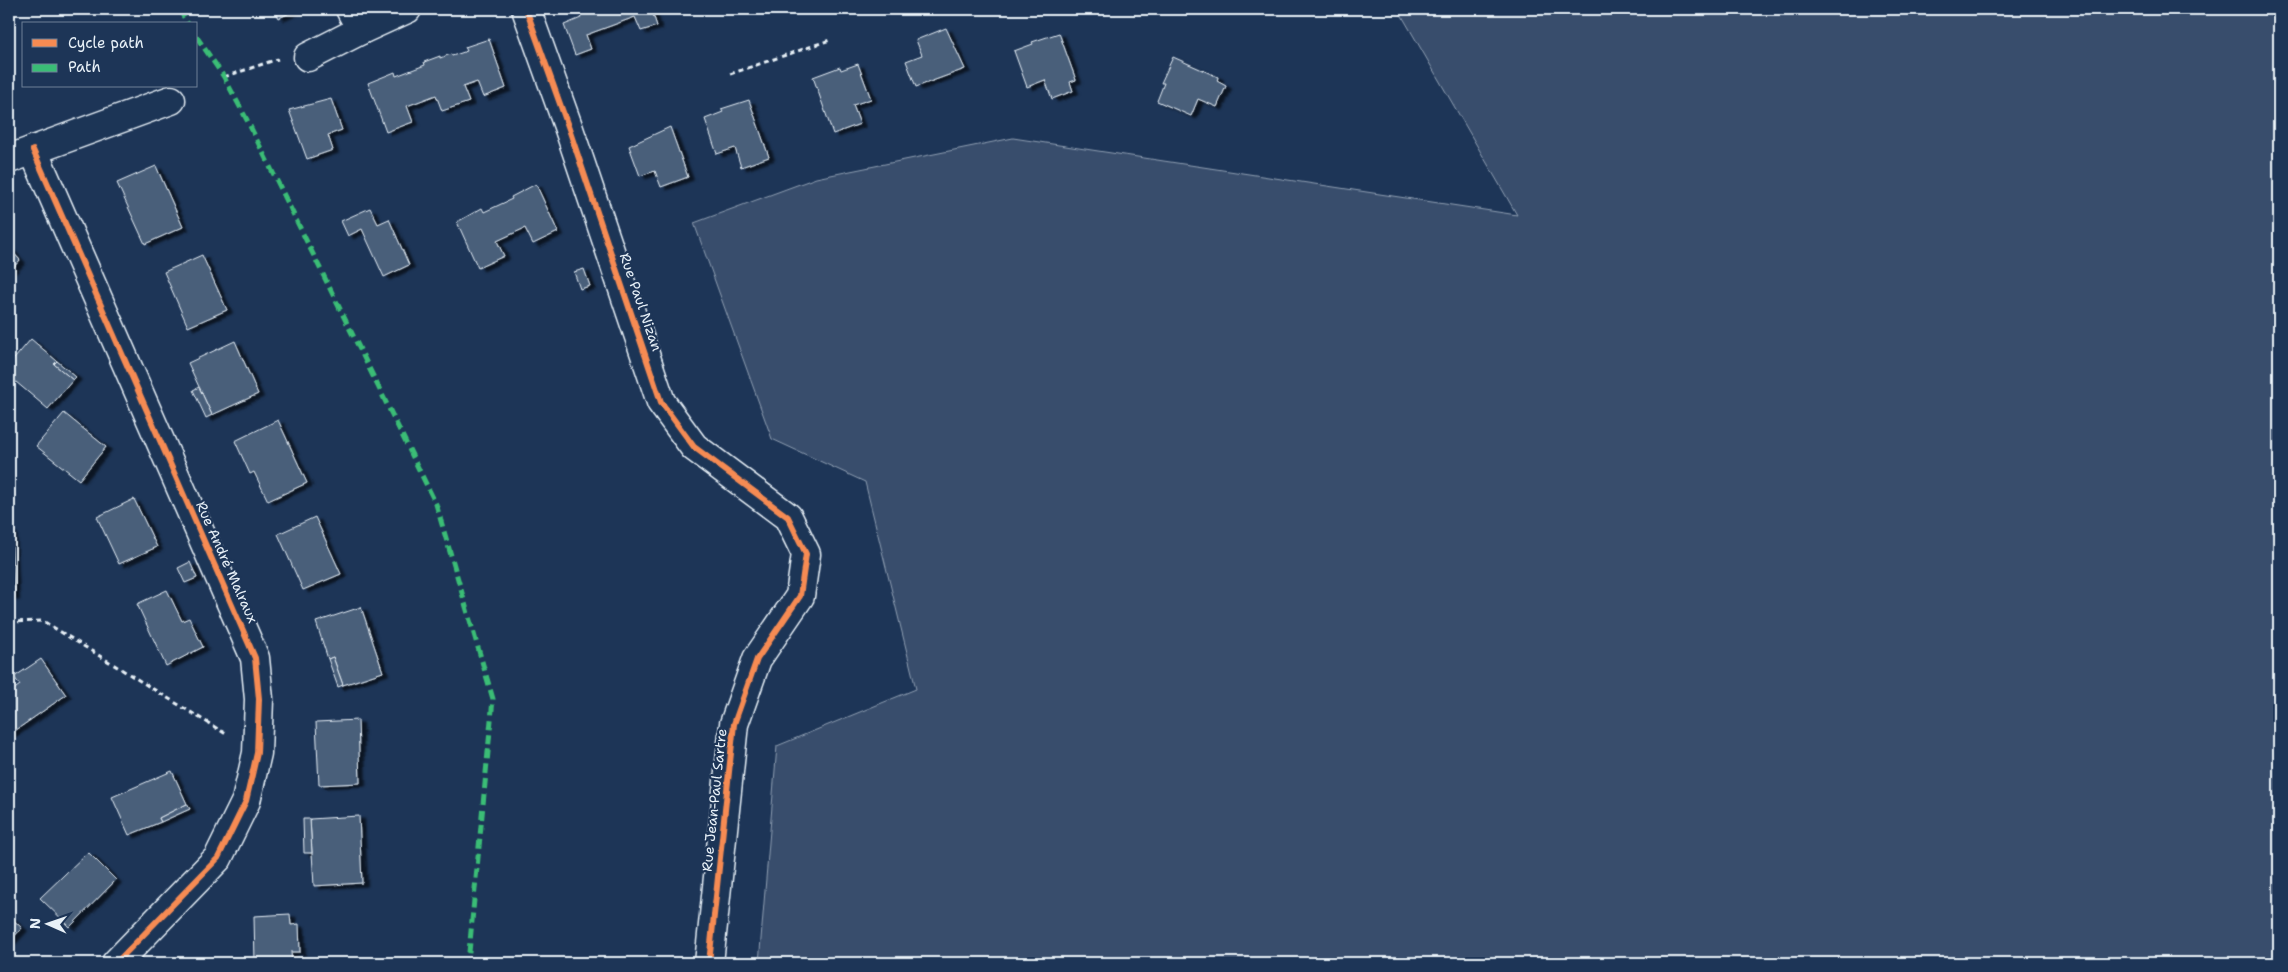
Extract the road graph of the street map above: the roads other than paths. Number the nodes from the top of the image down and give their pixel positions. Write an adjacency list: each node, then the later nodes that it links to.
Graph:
1 (406, 9): 3 (street)
2 (526, 9): 7 (street, Rue Paul Nizan)
3 (355, 20): 4 (street)
4 (308, 57)
5 (171, 100): 6 (street)
6 (21, 155): 8 (street, Rue André Malraux)
7 (800, 596): 9 (street, Rue Jean-Paul Sartre)
8 (116, 963)
9 (709, 963)

